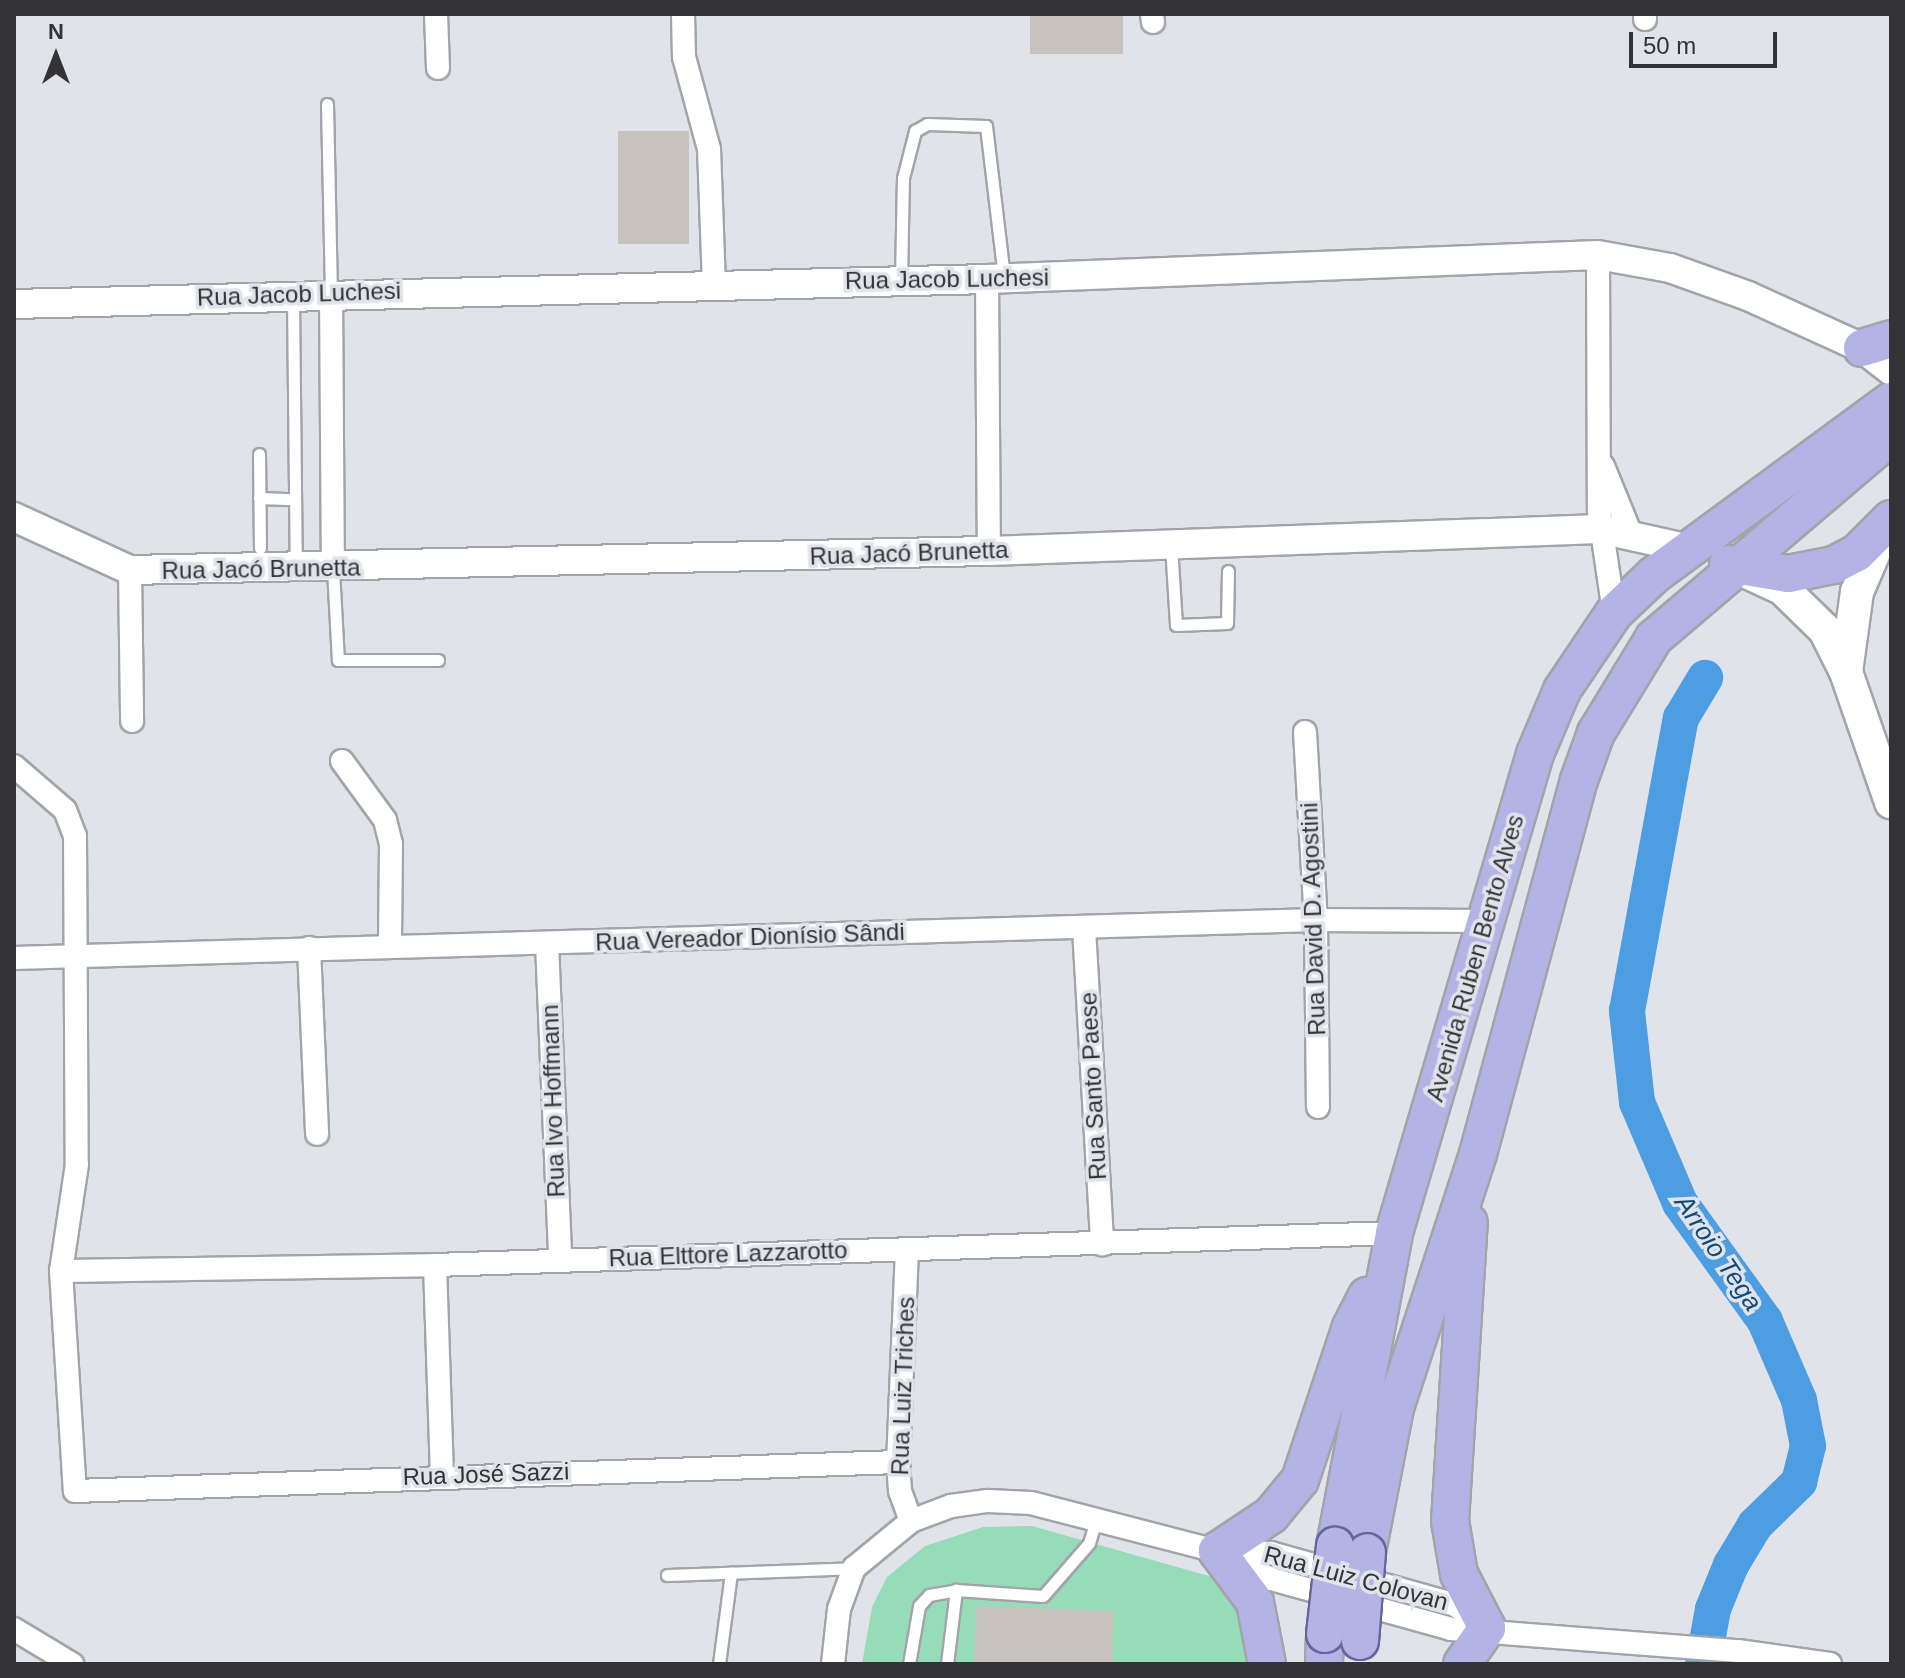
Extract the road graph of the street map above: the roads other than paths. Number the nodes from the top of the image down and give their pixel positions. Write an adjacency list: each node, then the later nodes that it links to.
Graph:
1 (436, 14): 3 (street)
2 (683, 14): 8 (street)
3 (438, 68)
4 (327, 104): 9 (lane)
5 (1598, 255): 6 (street, Rua Jacob Luchesi); 12 (street, Rua Jacob Luchesi); 17 (street)
6 (995, 278): 7 (street, Rua Jacob Luchesi); 7 (lane); 27 (street)
7 (901, 280): 8 (street, Rua Jacob Luchesi)
8 (714, 284): 9 (street, Rua Jacob Luchesi)
9 (331, 292): 10 (street, Rua Jacob Luchesi); 28 (street)
10 (293, 293): 11 (street, Rua Jacob Luchesi); 19 (lane)
11 (14, 304)
12 (1877, 344): 13 (street, Rua Jacob Luchesi)
13 (1891, 371)
14 (1891, 401): 26 (main road, Avenida Ruben Bento Alves)
15 (1891, 436): 29 (main road, Avenida Ruben Bento Alves)
16 (259, 454): 18 (lane)
17 (1598, 454): 22 (street); 23 (street)
18 (259, 498): 19 (lane); 25 (lane)
19 (293, 499): 31 (lane)
20 (14, 517): 30 (street)
21 (1888, 523): 29 (main road); 35 (main road)
22 (1600, 529): 23 (street, Rua Jacó Brunetta); 24 (street, Rua Jacó Brunetta); 33 (street)
23 (1630, 532): 26 (street, Rua Jacó Brunetta)
24 (1171, 544): 27 (street, Rua Jacó Brunetta); 32 (lane)
25 (260, 548)
26 (1686, 548): 29 (main road); 33 (main road, Avenida Ruben Bento Alves)
27 (989, 551): 28 (street, Rua Jacó Brunetta)
28 (333, 569): 31 (street, Rua Jacó Brunetta); 34 (lane)
29 (1741, 569): 35 (main road); 51 (main road, Avenida Ruben Bento Alves)
30 (130, 570): 31 (street, Rua Jacó Brunetta); 36 (street)
31 (296, 570)
32 (1228, 571)
33 (1614, 613): 42 (main road, Avenida Ruben Bento Alves)
34 (438, 660)
35 (1846, 672): 40 (main road)
36 (132, 721)
37 (1305, 732): 41 (street, Rua David D. Agostini)
38 (342, 761): 45 (street)
39 (14, 766): 47 (street)
40 (1891, 802)
41 (1316, 920): 42 (street, Rua Vereador Dionísio Sândi); 43 (street, Rua Vereador Dionísio Sândi); 49 (street, Rua David D. Agostini)
42 (1486, 921): 52 (main road, Avenida Ruben Bento Alves)
43 (1084, 928): 44 (street, Rua Vereador Dionísio Sândi); 53 (street, Rua Santo Paese)
44 (547, 943): 45 (street, Rua Vereador Dionísio Sândi); 55 (street, Rua Ivo Hoffmann)
45 (390, 947): 46 (street, Rua Vereador Dionísio Sândi)
46 (309, 948): 47 (street, Rua Vereador Dionísio Sândi); 50 (street)
47 (78, 956): 48 (street, Rua Vereador Dionísio Sândi); 58 (street)
48 (14, 958)
49 (1318, 1107)
50 (317, 1134)
51 (1478, 1154): 63 (main road, Avenida Ruben Bento Alves); 69 (main road)
52 (1394, 1233): 53 (street, Rua Elttore Lazzarotto); 57 (main road, Avenida Ruben Bento Alves)
53 (1102, 1244): 54 (street, Rua Elttore Lazzarotto)
54 (907, 1249): 55 (street, Rua Elttore Lazzarotto); 59 (street, Rua Luiz Triches)
55 (560, 1259): 56 (street, Rua Elttore Lazzarotto)
56 (435, 1265): 58 (street, Rua Elttore Lazzarotto); 60 (street)
57 (1385, 1270): 63 (main road, Avenida Ruben Bento Alves); 64 (main road)
58 (61, 1271): 60 (street, Rua José Sazzi)
59 (898, 1462): 60 (street, Rua José Sazzi); 62 (street, Rua Luiz Triches)
60 (442, 1476)
61 (1096, 1520): 62 (street, Rua Luiz Colovan); 64 (street, Rua Luiz Colovan); 68 (lane)
62 (911, 1521): 65 (street, Rua Luiz Colovan)
63 (1351, 1549): 71 (main road, Avenida Ruben Bento Alves, bridge); 72 (main road, Avenida Ruben Bento Alves, bridge)
64 (1217, 1551): 69 (street, Rua Luiz Colovan); 78 (main road)
65 (854, 1568): 66 (lane); 75 (street)
66 (731, 1573): 67 (lane); 74 (lane)
67 (667, 1575)
68 (956, 1590): 76 (lane); 77 (lane)
69 (1487, 1628): 79 (main road); 80 (street, Rua Luiz Colovan)
70 (14, 1629): 73 (street)
71 (1324, 1649)
72 (1360, 1652)
73 (72, 1664)
74 (719, 1664)
75 (833, 1664)
76 (909, 1664)
77 (947, 1664)
78 (1267, 1664)
79 (1462, 1664)
80 (1827, 1664)

